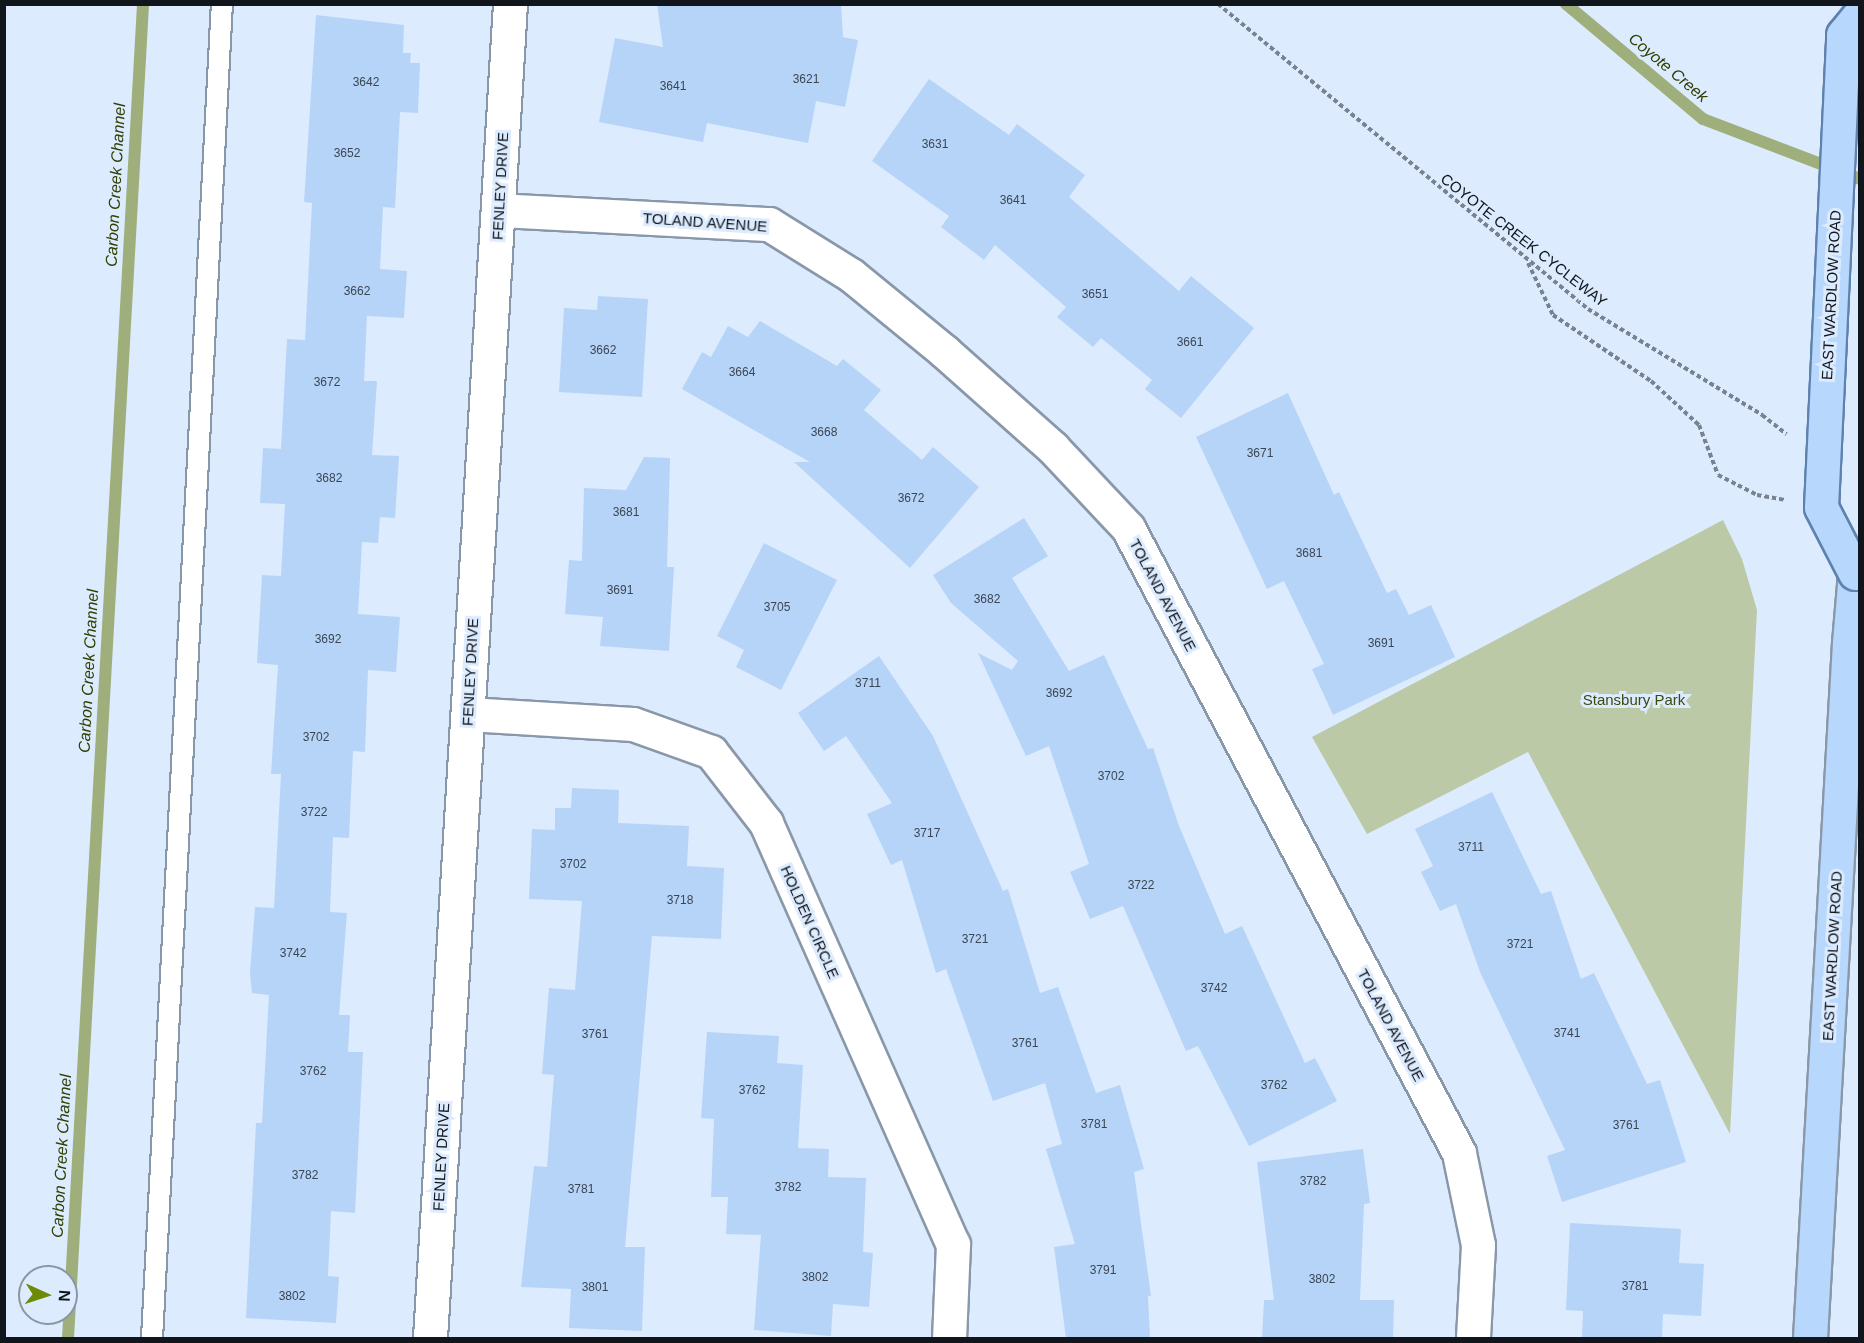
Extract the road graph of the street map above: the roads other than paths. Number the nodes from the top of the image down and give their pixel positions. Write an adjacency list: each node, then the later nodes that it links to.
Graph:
1 (222, 4): 7 (lane)
2 (510, 4): 4 (street, FENLEY DRIVE)
3 (1860, 14): 5 (main road, EAST WARDLOW ROAD, bridge)
4 (498, 210): 6 (street, FENLEY DRIVE); 10 (street, TOLAND AVENUE)
5 (1857, 569): 11 (main road, EAST WARDLOW ROAD)
6 (468, 714): 8 (street, FENLEY DRIVE); 9 (street, HOLDEN CIRCLE)
7 (152, 1338)
8 (430, 1338)
9 (948, 1338)
10 (1473, 1338)
11 (1810, 1338)

